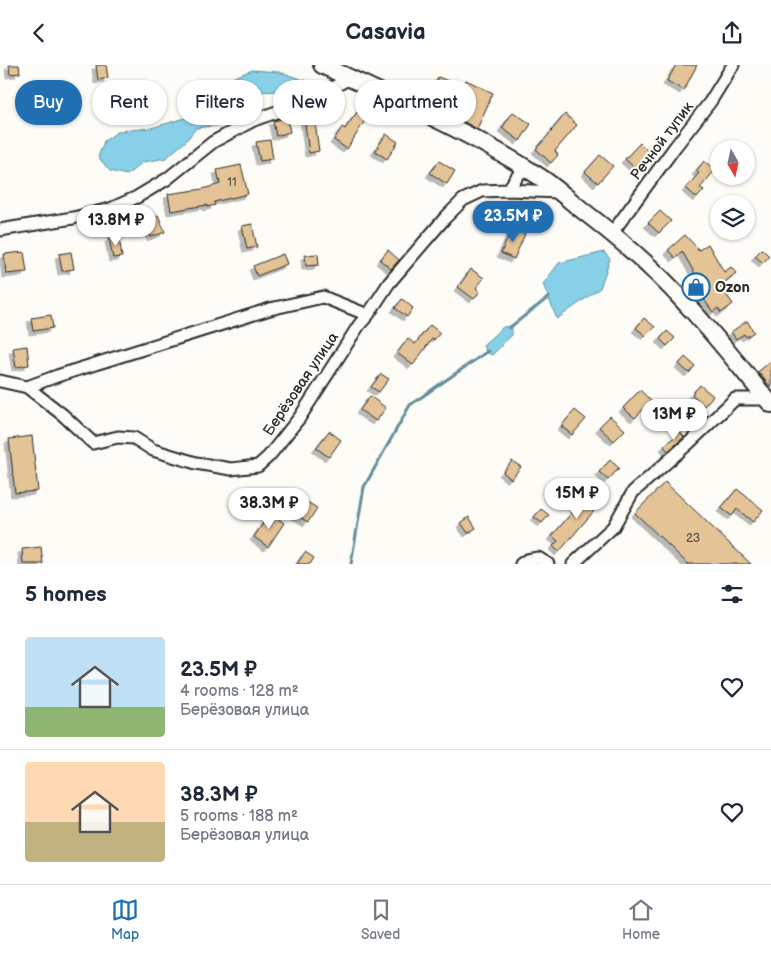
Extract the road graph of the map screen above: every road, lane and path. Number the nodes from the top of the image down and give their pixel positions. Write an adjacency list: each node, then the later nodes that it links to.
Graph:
1 (322, 65): 3 (street)
2 (733, 65): 8 (street, Речной тупик)
3 (350, 78): 4 (street); 7 (street)
4 (524, 167): 5 (street); 6 (street)
5 (508, 190): 6 (street, Берёзовая улица); 9 (street, Берёзовая улица)
6 (559, 192): 8 (street)
7 (0, 230)
8 (612, 233): 12 (street)
9 (368, 315): 11 (street); 11 (street, Берёзовая улица)
10 (0, 381): 11 (street)
11 (27, 387)
12 (769, 401): 15 (street)
13 (521, 564): 14 (street)
14 (548, 564)
15 (573, 564)

